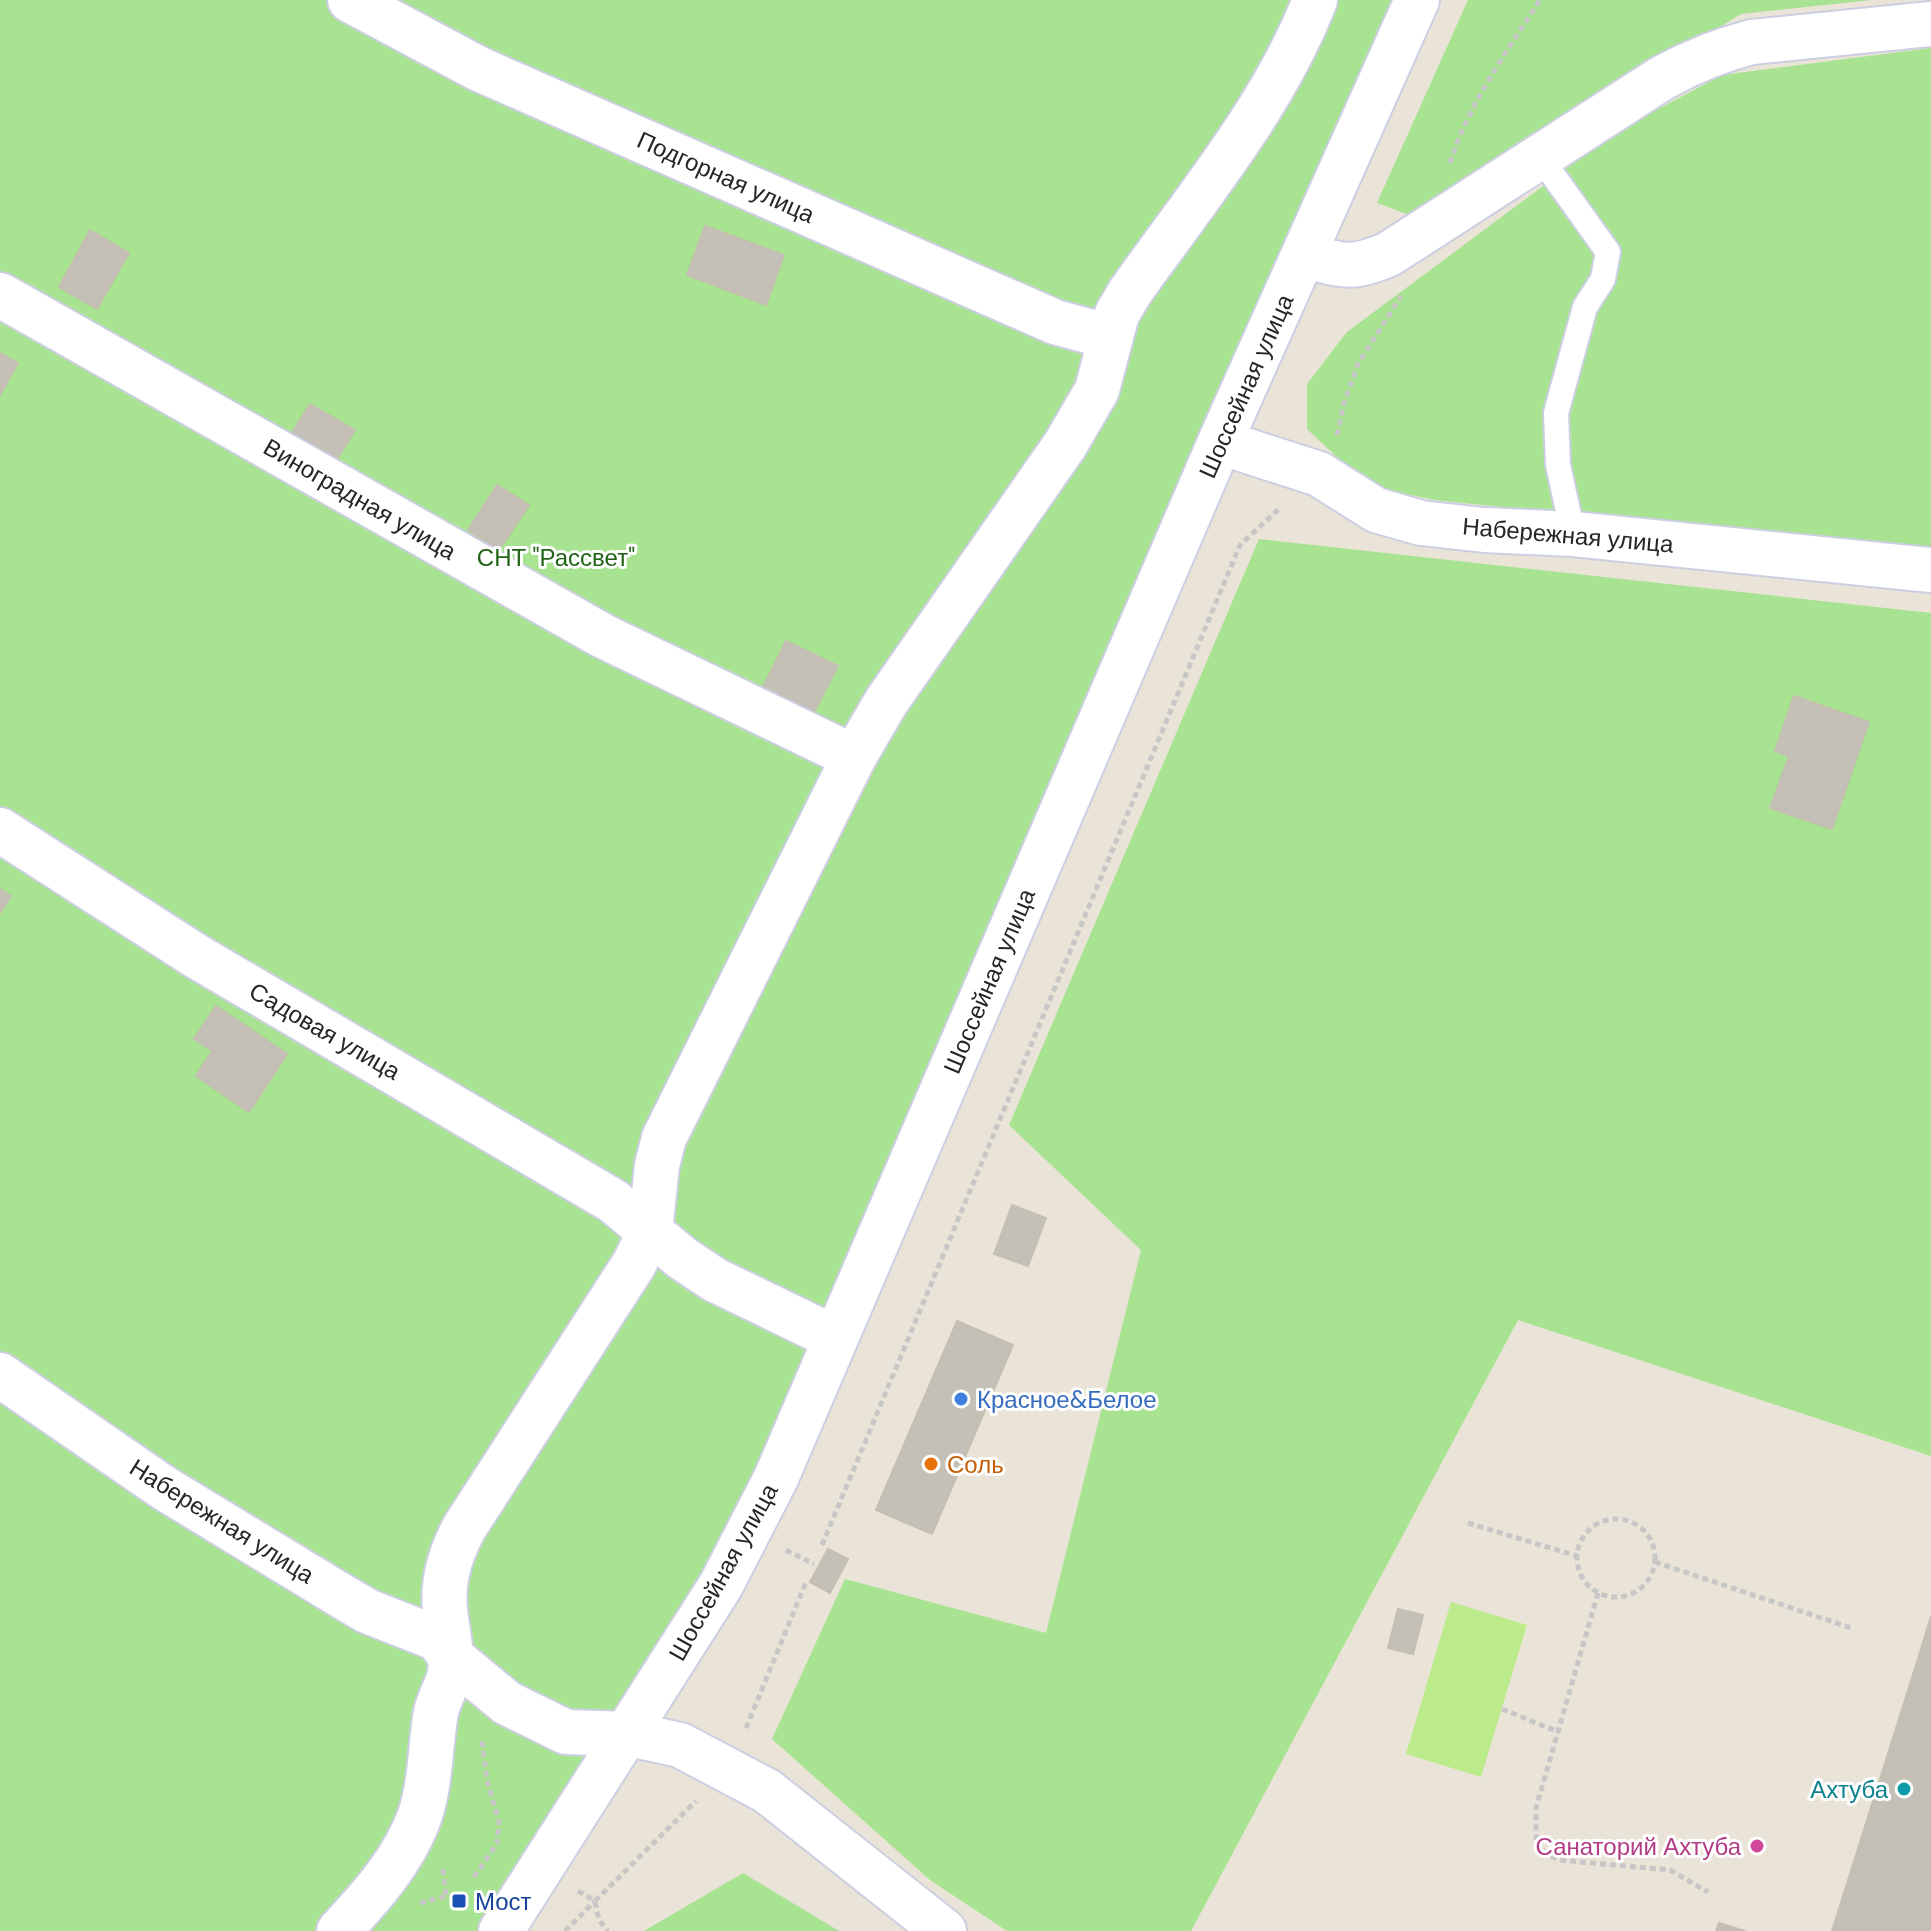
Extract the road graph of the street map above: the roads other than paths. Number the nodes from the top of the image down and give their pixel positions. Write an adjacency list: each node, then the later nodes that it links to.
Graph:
1 (350, 0): 8 (street, Подгорная улица)
2 (1315, 0): 8 (street)
3 (1417, 0): 6 (street, Шоссейная улица)
4 (1931, 24): 5 (street)
5 (1540, 157): 6 (street); 10 (lane)
6 (1305, 256): 9 (street, Шоссейная улица)
7 (0, 295): 12 (street, Виноградная улица)
8 (1110, 337): 12 (street)
9 (1220, 442): 10 (street, Набережная улица); 15 (street, Шоссейная улица)
10 (1573, 534): 11 (street, Набережная улица)
11 (1931, 570)
12 (854, 757): 14 (street)
13 (0, 830): 14 (street, Садовая улица)
14 (650, 1232): 15 (street, Садовая улица); 17 (street)
15 (835, 1338): 18 (street, Шоссейная улица)
16 (0, 1375): 17 (street, Набережная улица)
17 (464, 1669): 18 (street, Набережная улица); 19 (street)
18 (629, 1734): 20 (street, Шоссейная улица); 21 (street)
19 (339, 1931)
20 (501, 1931)
21 (944, 1931)

